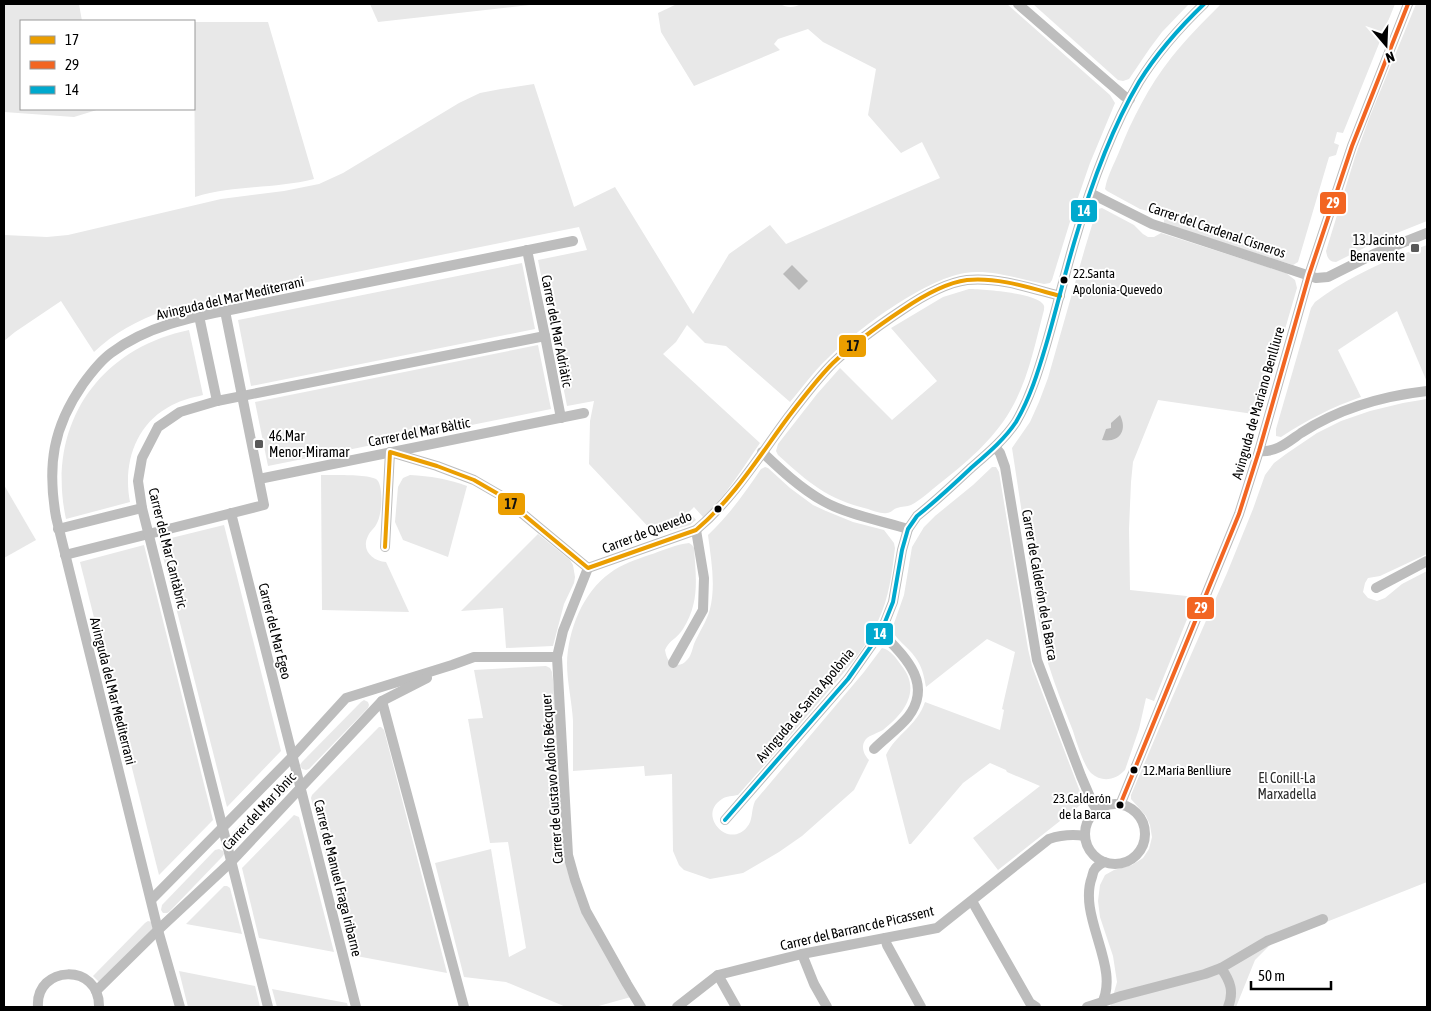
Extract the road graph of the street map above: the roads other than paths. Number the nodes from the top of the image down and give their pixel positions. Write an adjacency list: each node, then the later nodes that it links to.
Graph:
1 (1018, 4): 4 (street)
2 (1204, 4): 4 (street, Avinguda de Santa Apolònia)
3 (1408, 4): 9 (street, Avinguda de Mariano Benlliure)
4 (1130, 99): 5 (street, Avinguda de Santa Apolònia)
5 (1090, 193): 9 (street, Carrer del Cardenal Cisneros); 10 (street, Avinguda de Santa Apolònia)
6 (1427, 233): 9 (street)
7 (572, 240): 8 (street, Avinguda del Mar Mediterrani)
8 (526, 250): 11 (street, Avinguda del Mar Mediterrani); 13 (street, Carrer del Mar Adriàtic)
9 (1309, 276): 20 (street, Avinguda de Mariano Benlliure)
10 (1060, 296): 19 (street, Avinguda de Santa Apolònia); 22 (street, Carrer de Quevedo)
11 (225, 310): 12 (street, Avinguda del Mar Mediterrani); 15 (street)
12 (199, 316): 16 (street); 27 (street, Avinguda del Mar Mediterrani)
13 (545, 336): 15 (street, Carrer del Mar Cantàbric); 18 (street, Carrer del Mar Adriàtic)
14 (1427, 391): 20 (street)
15 (242, 396): 16 (street, Carrer del Mar Cantàbric); 23 (street)
16 (217, 401): 24 (street, Carrer del Mar Cantàbric)
17 (584, 413): 18 (street, Carrer del Mar Bàltic)
18 (560, 418): 21 (street, Carrer del Mar Bàltic)
19 (995, 447): 26 (street, Avinguda de Santa Apolònia); 44 (street, Carrer de Calderón de la Barca)
20 (1260, 451): 43 (street, Avinguda de Mariano Benlliure)
21 (390, 452): 23 (street, Carrer del Mar Bàltic); 30 (street); 33 (street)
22 (762, 452): 26 (street); 28 (street, Carrer de Quevedo)
23 (259, 478): 25 (street)
24 (142, 508): 27 (street); 29 (street, Carrer del Mar Cantàbric)
25 (231, 513): 29 (street); 41 (street, Carrer del Mar Egeo)
26 (908, 528): 35 (street, Avinguda de Santa Apolònia)
27 (58, 529): 31 (street, Avinguda del Mar Mediterrani)
28 (696, 530): 33 (street, Carrer de Quevedo); 37 (street)
29 (149, 534): 31 (street); 46 (street, Carrer del Mar Cantàbric)
30 (385, 547)
31 (65, 555): 50 (street, Avinguda del Mar Mediterrani)
32 (1427, 561): 34 (street)
33 (588, 568): 36 (street, Carrer de Gustavo Adolfo Bécquer)
34 (1376, 588)
35 (881, 632): 40 (street); 45 (street, Avinguda de Santa Apolònia)
36 (557, 657): 38 (street, Carrer del Mar Jònic); 66 (street, Carrer de Gustavo Adolfo Bécquer)
37 (673, 663)
38 (452, 665): 39 (street, Carrer del Mar Jònic); 41 (street, Carrer del Mar Jònic)
39 (382, 701): 42 (street, Carrer del Mar Jònic); 65 (street)
40 (874, 749)
41 (293, 756): 42 (street, Carrer de Manuel Fraga Iribarne); 46 (street, Carrer del Mar Jònic)
42 (301, 786): 48 (street, Carrer del Mar Jònic); 64 (street, Carrer de Manuel Fraga Iribarne)
43 (1120, 805): 44 (street); 49 (street)
44 (1097, 810): 47 (street)
45 (725, 820)
46 (224, 828): 48 (street, Carrer del Mar Cantàbric); 50 (street, Carrer del Mar Jònic)
47 (1085, 836): 49 (street); 51 (street, Carrer del Barranc de Picassent)
48 (231, 862): 53 (street, Carrer del Mar Jònic); 63 (street, Carrer del Mar Cantàbric)
49 (1104, 862): 59 (street)
50 (150, 900): 53 (street, Avinguda del Mar Mediterrani)
51 (972, 901): 54 (street, Carrer del Barranc de Picassent); 71 (street)
52 (1323, 919): 56 (street)
53 (158, 930): 58 (street, Carrer del Mar Jònic); 62 (street, Avinguda del Mar Mediterrani)
54 (885, 938): 55 (street, Carrer del Barranc de Picassent); 70 (street)
55 (802, 954): 57 (street, Carrer del Barranc de Picassent); 69 (street)
56 (1222, 968): 59 (street); 73 (street)
57 (718, 975): 67 (street, Carrer del Barranc de Picassent); 68 (street)
58 (96, 991): 60 (street); 61 (street)
59 (1101, 1005): 72 (street)
60 (38, 1007)
61 (99, 1007)
62 (180, 1007)
63 (268, 1007)
64 (356, 1007)
65 (464, 1007)
66 (641, 1007)
67 (677, 1007)
68 (736, 1007)
69 (826, 1007)
70 (921, 1007)
71 (1036, 1007)
72 (1088, 1007)
73 (1228, 1007)

